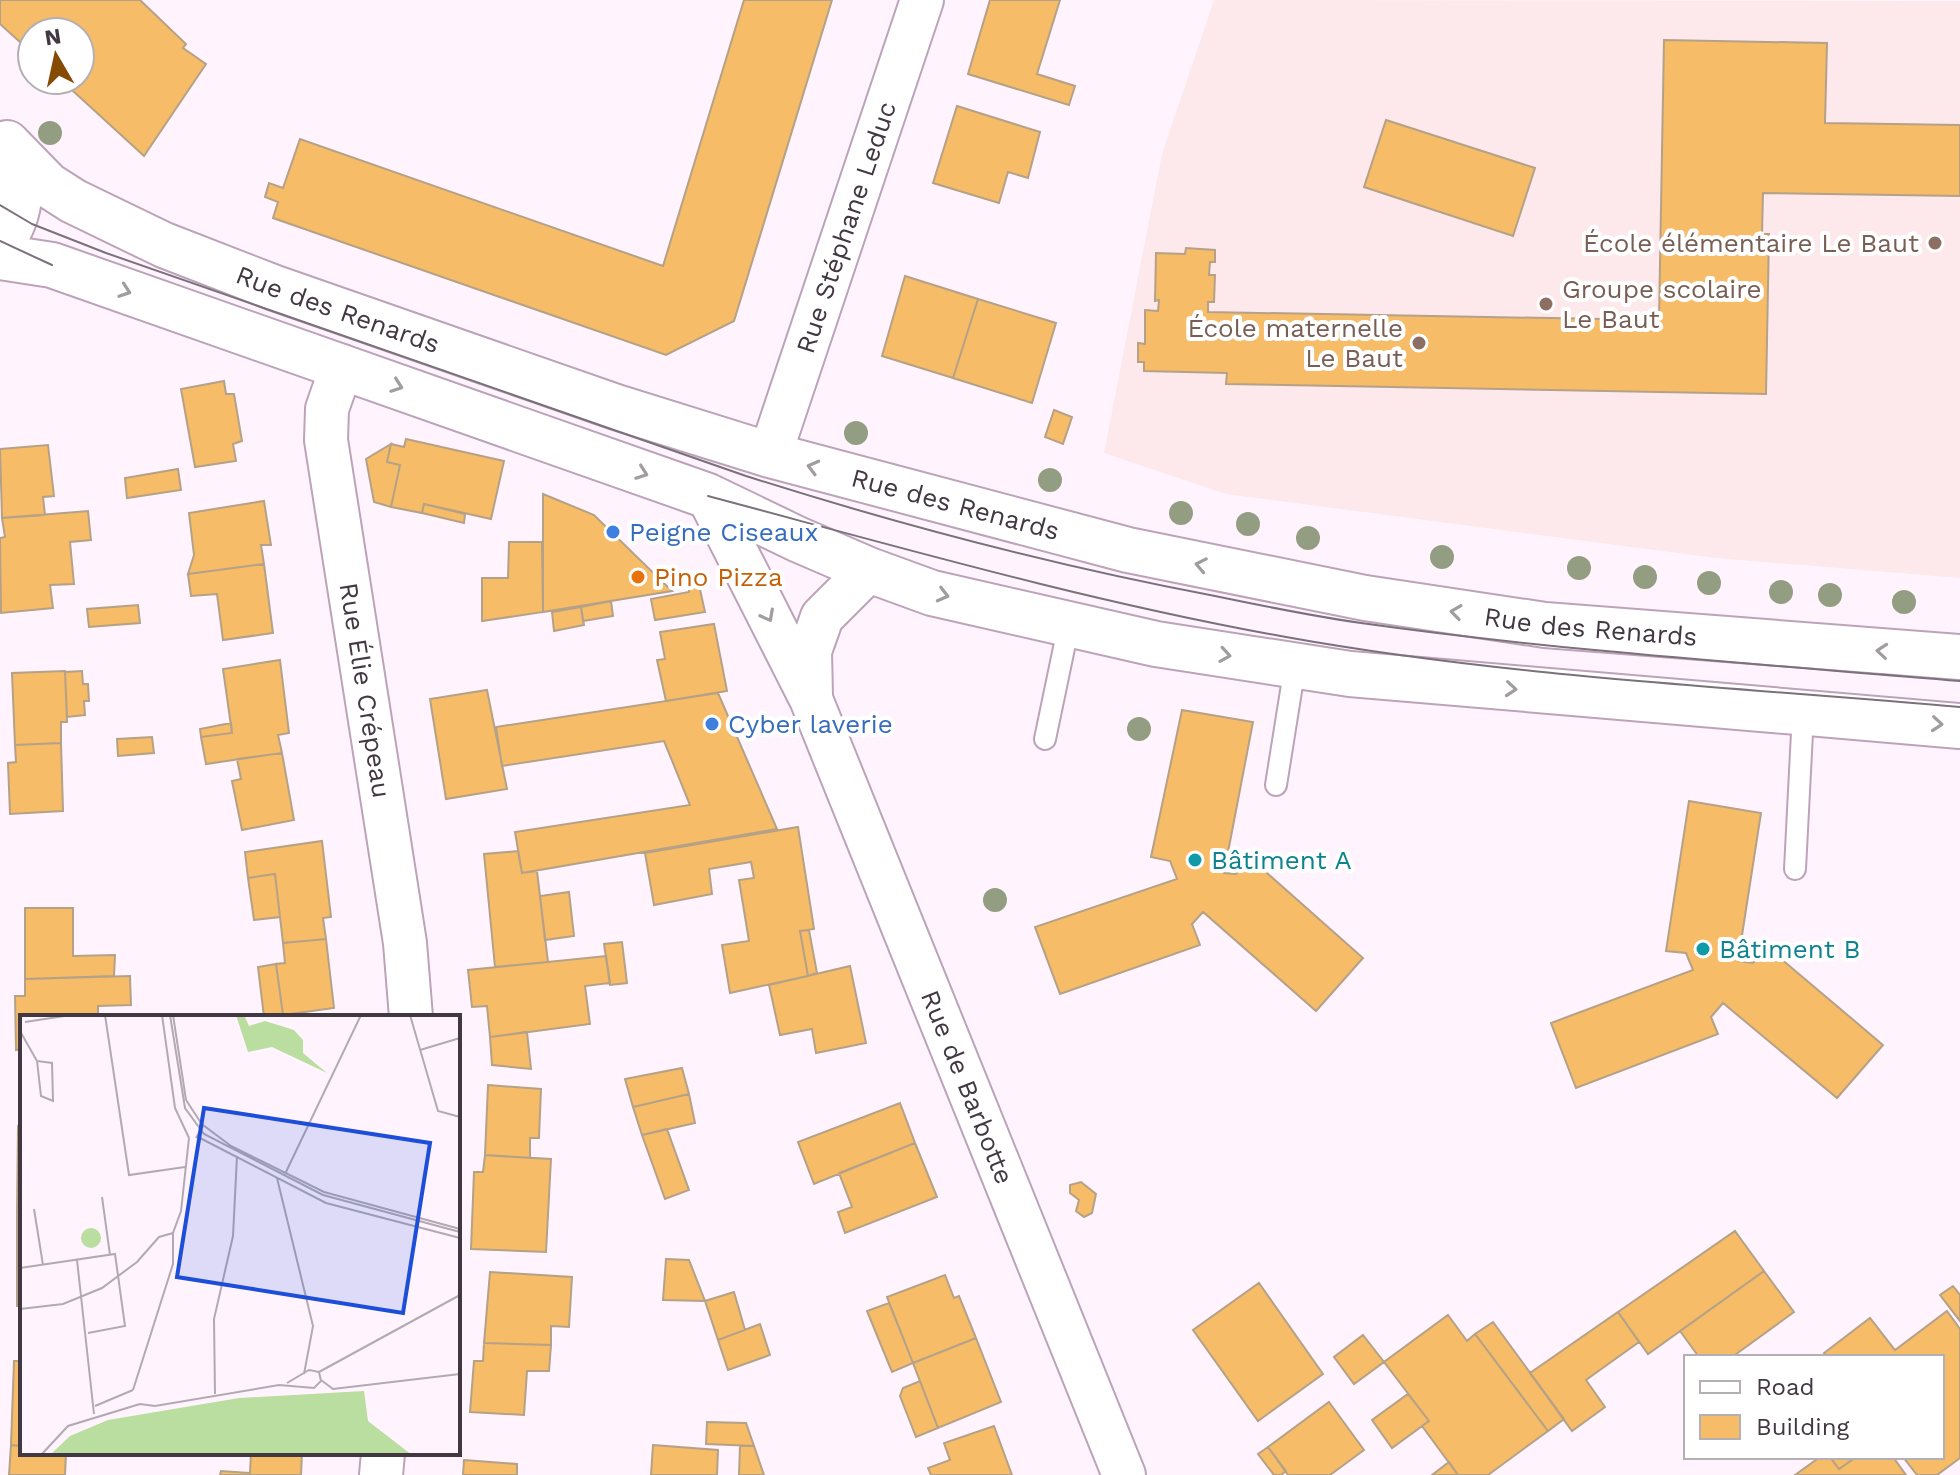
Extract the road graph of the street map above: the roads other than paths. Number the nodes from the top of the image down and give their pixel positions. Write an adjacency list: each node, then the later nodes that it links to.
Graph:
1 (922, 0): 6 (street, Rue Stéphane Leduc)
2 (4, 138): 3 (street); 6 (street, Rue des Renards)
3 (0, 245)
4 (0, 257): 5 (street, one-way to 5)
5 (342, 366): 7 (street, one-way to 7); 18 (street, Rue Élie Crépeau)
6 (770, 455): 10 (street, Rue des Renards, one-way to 6)
7 (708, 496): 8 (street); 12 (street, Rue de Barbotte, one-way to 12)
8 (869, 570): 9 (street, one-way to 9); 12 (street, Rue de Barbotte)
9 (1069, 624): 11 (street, one-way to 11); 15 (lane)
10 (1960, 657)
11 (1295, 666): 13 (street, one-way to 13); 16 (lane)
12 (811, 699): 21 (street, Rue de Barbotte)
13 (1803, 713): 14 (street, one-way to 14); 17 (lane)
14 (1960, 726)
15 (1045, 739)
16 (1276, 785)
17 (1795, 869)
18 (411, 1015)
19 (383, 1455): 20 (street)
20 (381, 1475)
21 (1124, 1475)

